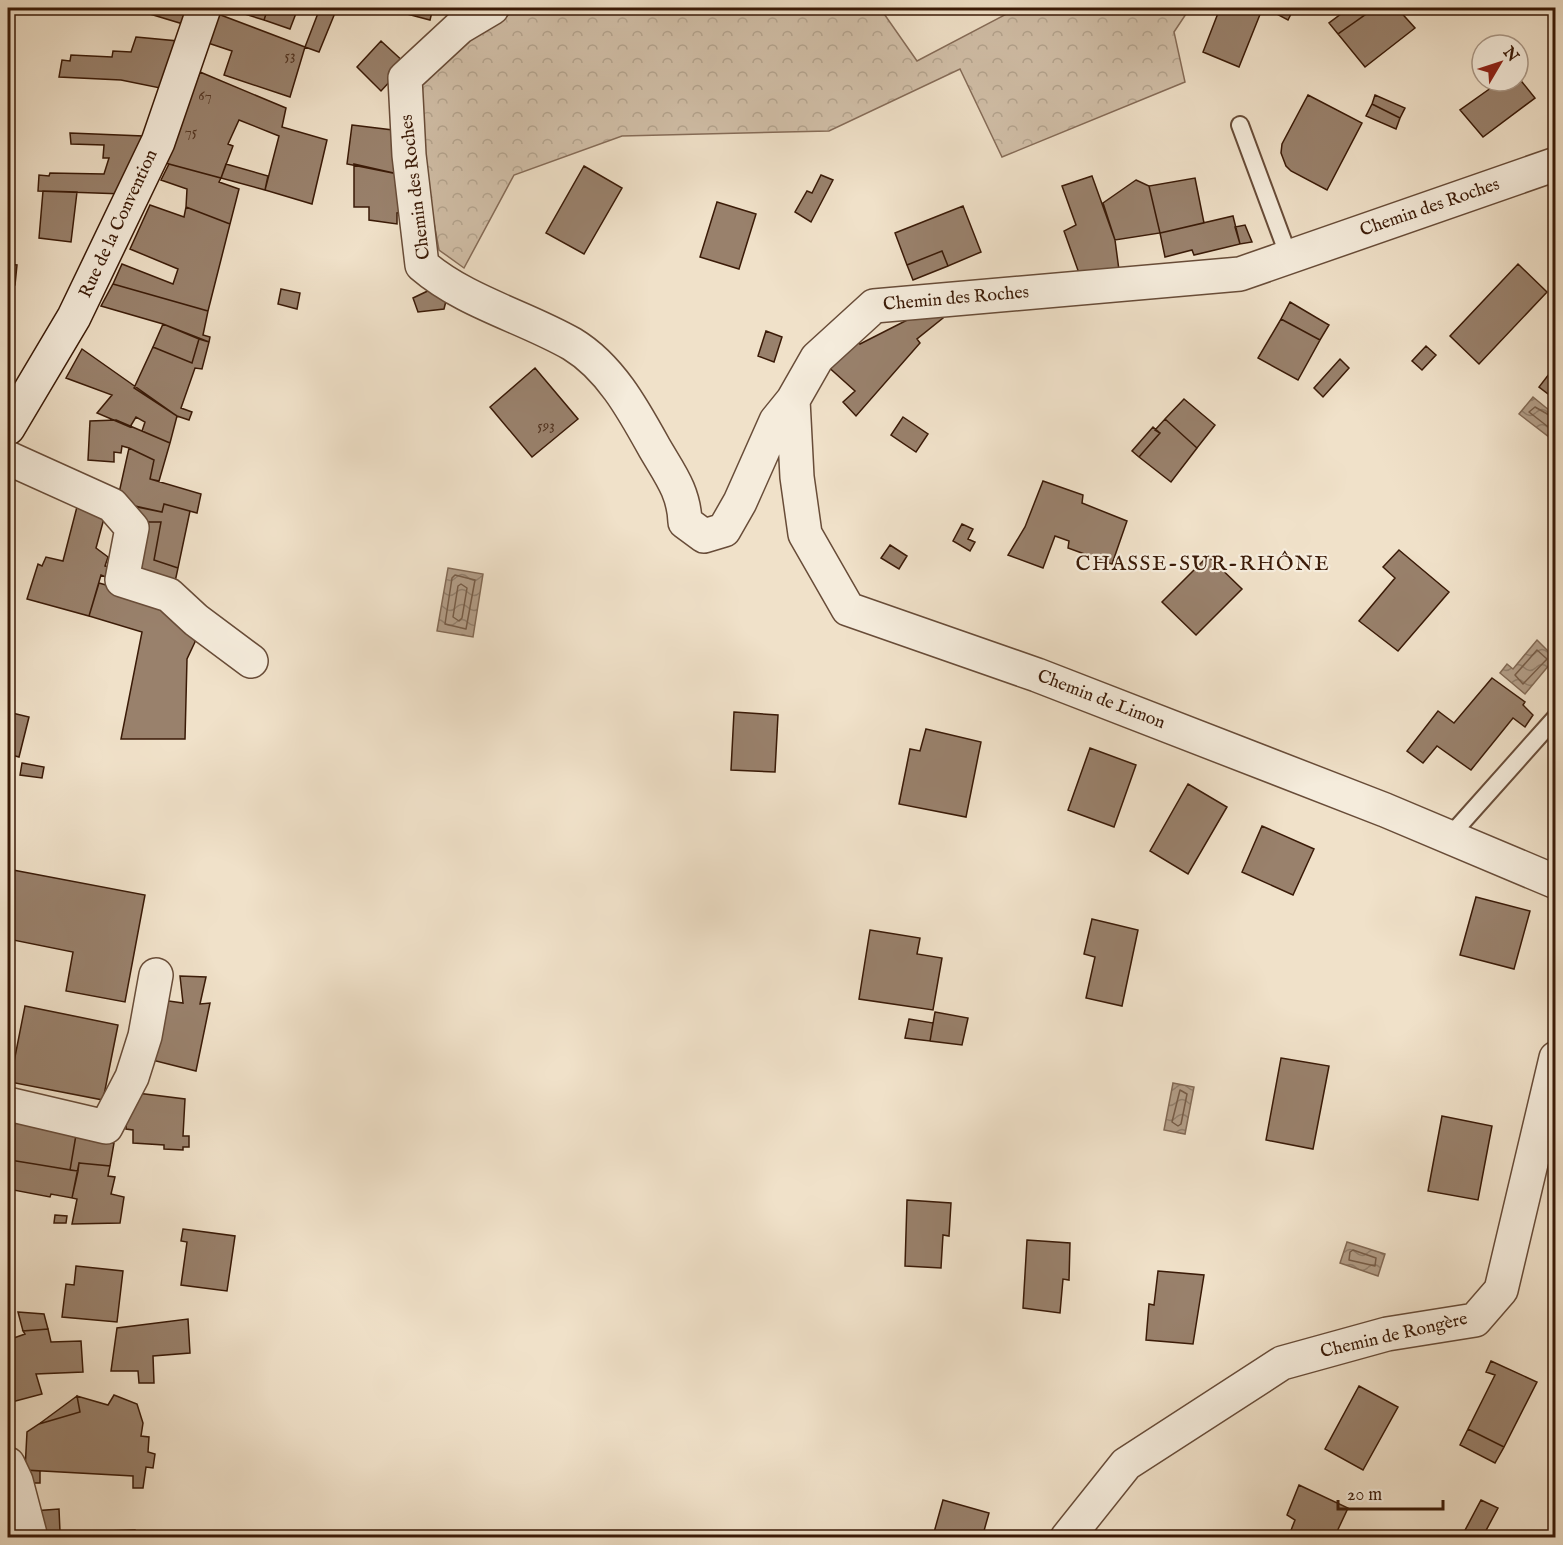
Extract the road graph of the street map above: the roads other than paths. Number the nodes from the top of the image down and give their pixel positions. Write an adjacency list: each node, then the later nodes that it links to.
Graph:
1 (204, 8): 7 (street, Rue de la Convention)
2 (492, 8): 6 (street, Chemin des Roches)
3 (1240, 125): 5 (lane)
4 (1556, 164): 5 (street, Chemin des Roches)
5 (1288, 258): 6 (street, Chemin des Roches)
6 (793, 400): 11 (street, Chemin de Limon)
7 (8, 429)
8 (8, 458): 9 (street)
9 (251, 661)
10 (1556, 717): 11 (lane)
11 (1449, 837): 12 (street, Chemin de Limon)
12 (1556, 882)
13 (156, 975): 15 (street)
14 (1556, 1058): 18 (street, Chemin de Rongère)
15 (8, 1104)
16 (8, 1464): 17 (street)
17 (31, 1538)
18 (1067, 1538)

